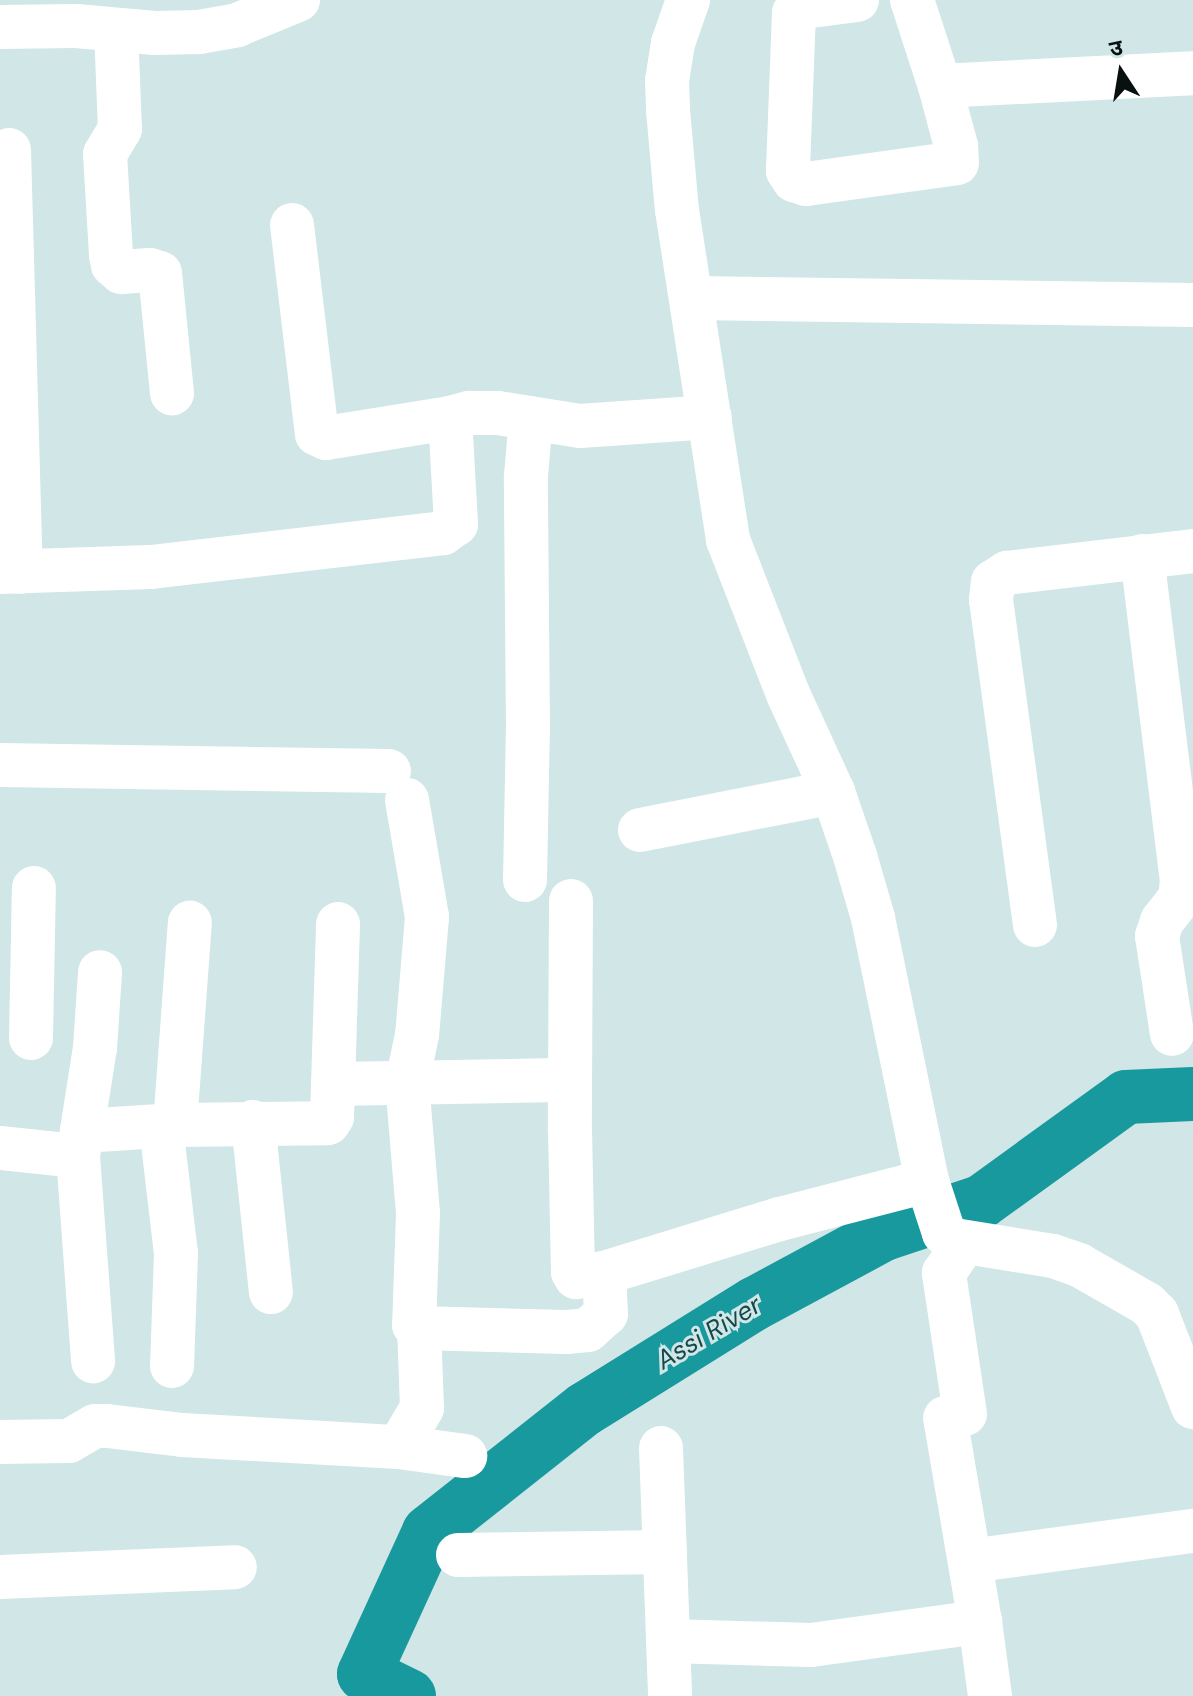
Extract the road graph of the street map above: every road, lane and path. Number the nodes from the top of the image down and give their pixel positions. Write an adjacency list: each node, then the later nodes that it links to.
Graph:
1 (298, 0): 6 (street)
2 (688, 0): 11 (street)
3 (857, 0): 8 (street)
4 (912, 0): 8 (street)
5 (0, 27): 6 (street)
6 (116, 30): 13 (street)
7 (1193, 73): 8 (street)
8 (940, 86)
9 (9, 150): 19 (street)
10 (292, 225): 15 (street)
11 (693, 298): 12 (street); 14 (street)
12 (1193, 305)
13 (172, 393)
14 (710, 417): 16 (street); 21 (street)
15 (450, 418): 16 (street); 19 (street)
16 (531, 418): 23 (street)
17 (1193, 551): 18 (street)
18 (1142, 556): 28 (street); 31 (street)
19 (10, 572)
20 (0, 765): 34 (street)
21 (833, 792): 22 (street); 40 (street)
22 (640, 830)
23 (525, 880)
24 (34, 888): 30 (street)
25 (571, 901): 33 (street)
26 (190, 923): 37 (street)
27 (338, 924): 35 (street)
28 (1035, 925)
29 (100, 972): 38 (street)
30 (15, 980): 32 (street)
31 (1172, 1034)
32 (31, 1038)
33 (570, 1080): 34 (street); 41 (street)
34 (407, 1082): 35 (street); 43 (street)
35 (333, 1084): 36 (street)
36 (253, 1122): 37 (street); 42 (street)
37 (168, 1125): 38 (street); 45 (street)
38 (80, 1144): 39 (street); 44 (street)
39 (0, 1148)
40 (942, 1213): 41 (street); 46 (street); 54 (street)
41 (604, 1273): 43 (street)
42 (271, 1292)
43 (419, 1328): 48 (street)
44 (93, 1361)
45 (172, 1366)
46 (1193, 1407)
47 (0, 1442): 48 (street)
48 (399, 1447): 50 (street)
49 (661, 1448): 52 (street)
50 (465, 1456)
51 (1193, 1531): 54 (street)
52 (665, 1552): 53 (street); 58 (street)
53 (458, 1555)
54 (970, 1561): 57 (street)
55 (235, 1567): 56 (street)
56 (0, 1577)
57 (980, 1622): 58 (street); 60 (street)
58 (668, 1641): 59 (street)
59 (670, 1696)
60 (990, 1696)

